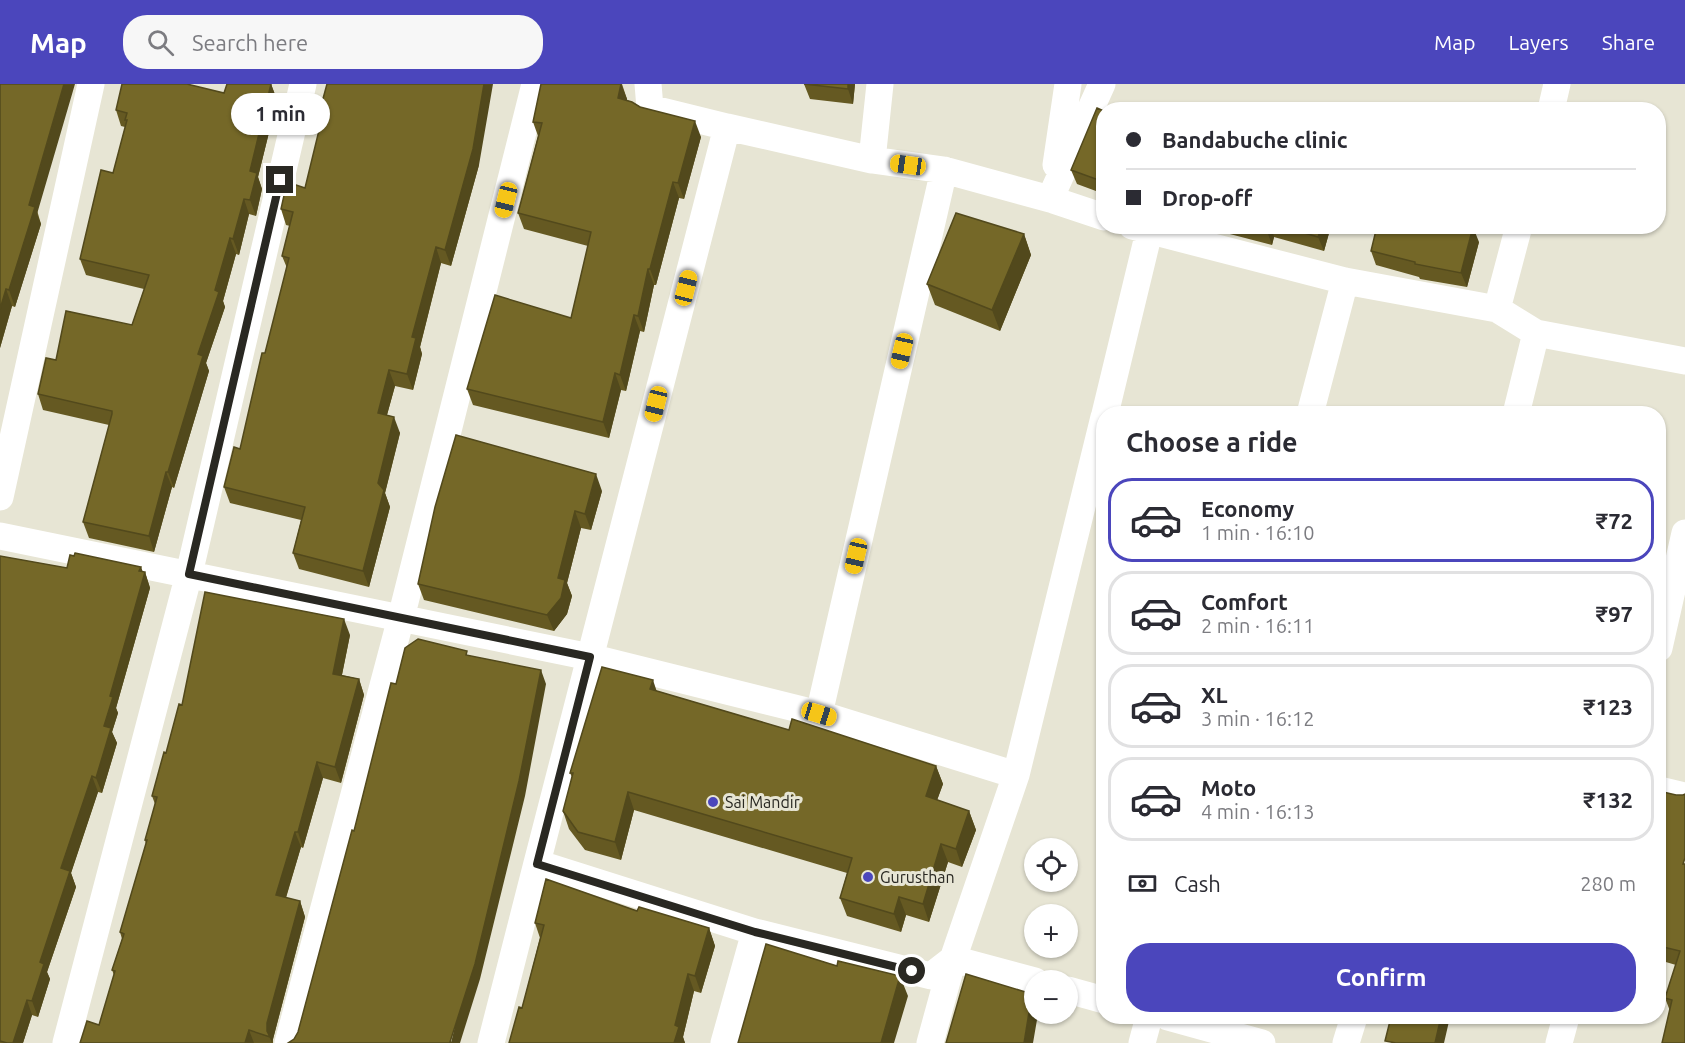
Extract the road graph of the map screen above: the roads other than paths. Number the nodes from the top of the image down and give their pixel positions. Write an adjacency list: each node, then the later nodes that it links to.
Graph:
1 (91, 84): 26 (street)
2 (535, 84): 31 (street)
3 (648, 84): 10 (street)
4 (880, 84): 11 (street)
5 (1068, 84): 13 (street)
6 (1102, 84): 13 (street)
7 (1557, 84): 9 (street)
8 (295, 85): 29 (street)
9 (1553, 102)
10 (727, 127): 11 (street); 32 (street)
11 (872, 160): 12 (street)
12 (944, 170): 13 (street); 33 (street)
13 (1050, 199): 14 (street)
14 (1096, 214)
15 (1140, 234): 22 (street)
16 (1161, 234): 18 (street)
17 (1517, 234): 19 (street)
18 (1345, 281): 19 (street); 23 (street)
19 (1497, 309): 20 (street)
20 (1536, 333): 21 (street); 24 (street)
21 (1685, 361)
22 (1106, 406)
23 (1312, 406)
24 (1518, 406)
25 (1096, 448): 34 (street)
26 (0, 497)
27 (1685, 533): 30 (street)
28 (0, 536): 29 (street)
29 (189, 574): 31 (street); 47 (street)
30 (1666, 617)
31 (401, 618): 32 (street); 48 (street)
32 (590, 657): 33 (street); 37 (street)
33 (819, 714): 34 (street)
34 (1016, 775): 39 (street)
35 (1666, 792): 36 (street)
36 (1685, 796)
37 (537, 864): 38 (street); 49 (street)
38 (755, 932): 39 (street); 50 (street)
39 (953, 959): 40 (street); 51 (street)
40 (1024, 978)
41 (1078, 993): 42 (street)
42 (1096, 998)
43 (1147, 1024): 52 (street)
44 (1193, 1024): 53 (street)
45 (1352, 1024): 54 (street)
46 (1564, 1024): 55 (street)
47 (66, 1043)
48 (288, 1043)
49 (491, 1043)
50 (724, 1043)
51 (930, 1043)
52 (1142, 1043)
53 (1262, 1043)
54 (1347, 1043)
55 (1559, 1043)

